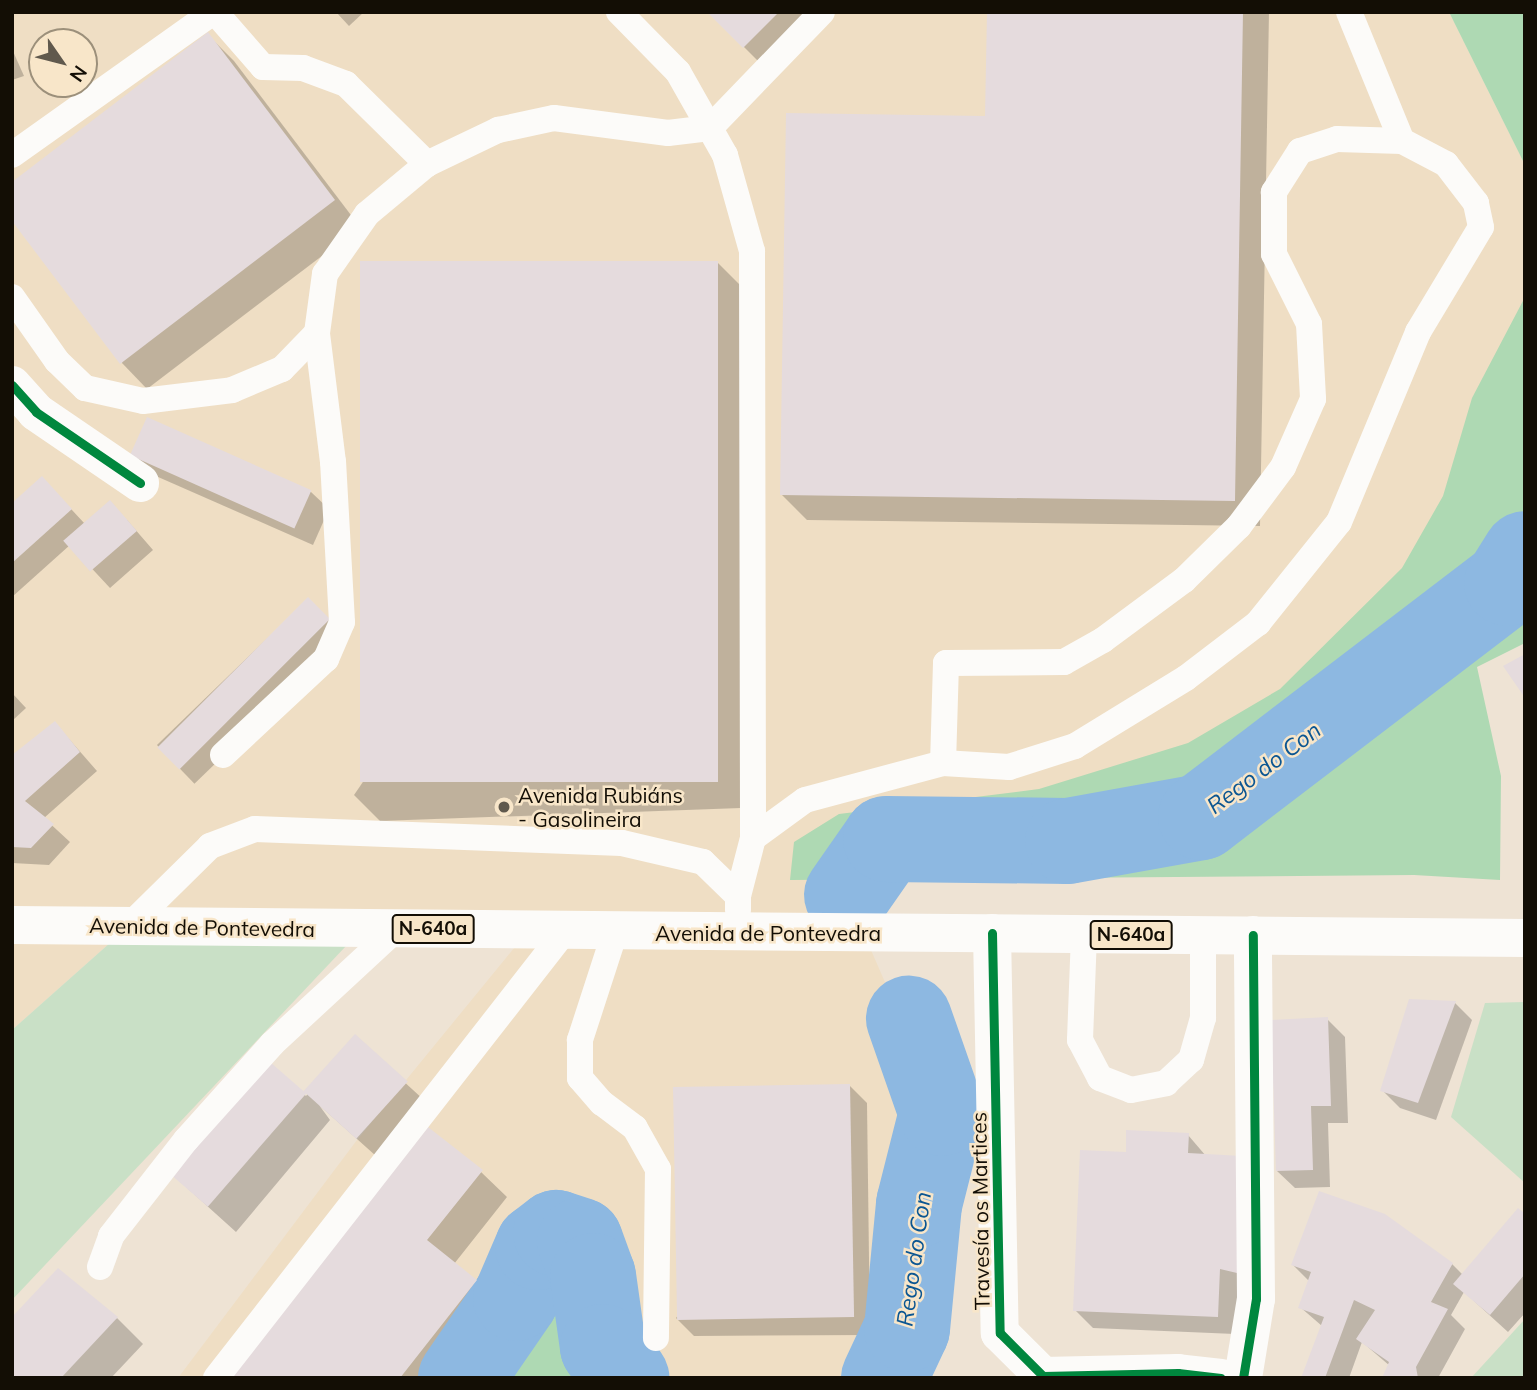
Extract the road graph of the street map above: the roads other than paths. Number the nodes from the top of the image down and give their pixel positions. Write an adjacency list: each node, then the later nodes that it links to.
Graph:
1 (214, 12): 7 (lane); 8 (lane)
2 (619, 12): 5 (lane)
3 (822, 12): 5 (lane)
4 (1349, 12): 6 (lane)
5 (710, 128): 8 (lane); 15 (lane)
6 (1402, 141): 14 (lane); 14 (lane)
7 (12, 155)
8 (427, 164): 10 (lane)
9 (12, 297): 10 (lane)
10 (317, 332): 13 (lane)
11 (12, 386): 12 (main road)
12 (140, 483)
13 (223, 755)
14 (943, 763): 15 (lane)
15 (753, 838): 16 (lane)
16 (738, 914): 18 (lane); 21 (main road, Avenida de Pontevedra / N-640a); 22 (main road, Avenida de Pontevedra / N-640a)
17 (12, 925): 18 (main road, Avenida de Pontevedra / N-640a)
18 (128, 926): 19 (main road, Avenida de Pontevedra / N-640a)
19 (396, 929): 20 (main road, Avenida de Pontevedra / N-640a); 27 (lane)
20 (565, 931): 21 (main road, Avenida de Pontevedra / N-640a); 29 (lane)
21 (615, 932): 28 (lane)
22 (992, 933): 23 (main road, Avenida de Pontevedra / N-640a); 30 (main road, Travesía os Martices)
23 (1084, 935): 24 (main road, Avenida de Pontevedra / N-640a); 24 (lane)
24 (1203, 935): 25 (main road, Avenida de Pontevedra / N-640a)
25 (1253, 935): 26 (main road, Avenida de Pontevedra / N-640a); 31 (main road)
26 (1525, 939)
27 (100, 1267)
28 (656, 1338)
29 (216, 1378)
30 (1221, 1378)
31 (1242, 1378)

